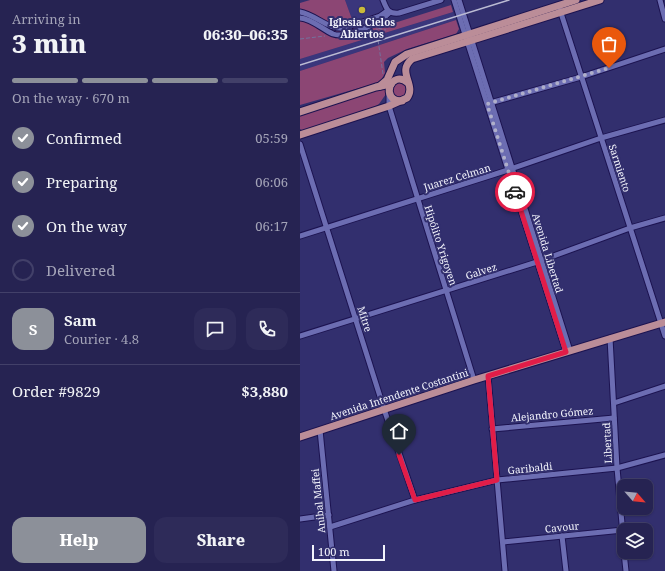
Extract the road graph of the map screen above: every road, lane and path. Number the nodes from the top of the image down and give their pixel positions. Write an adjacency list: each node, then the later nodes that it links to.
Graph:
1 (383, 0): 10 (street)
2 (441, 0): 10 (street)
3 (454, 0): 15 (street, Avenida Libertad)
4 (459, 0): 15 (street, Avenida Libertad)
5 (576, 0): 8 (main road)
6 (600, 0): 8 (main road)
7 (660, 0): 12 (street)
8 (560, 9): 15 (main road); 21 (street, Sarmiento)
9 (300, 12): 10 (street)
10 (390, 13): 14 (street)
11 (300, 18): 14 (street)
12 (665, 19)
13 (386, 30): 24 (path)
14 (336, 35): 16 (path)
15 (468, 38): 18 (main road); 20 (main road); 27 (street, Avenida Libertad)
16 (300, 39)
17 (665, 49): 21 (street)
18 (398, 59): 19 (main road); 20 (street)
19 (391, 71): 22 (main road); 24 (main road)
20 (406, 73): 23 (main road)
21 (581, 77): 27 (street); 32 (street, Sarmiento)
22 (391, 83): 23 (main road); 24 (main road); 25 (main road)
23 (408, 83): 26 (main road)
24 (380, 86): 29 (main road)
25 (389, 92): 26 (main road); 28 (street, Hipólito Yrigoyen)
26 (402, 101): 28 (main road)
27 (489, 104): 34 (street, Avenida Libertad)
28 (389, 106): 31 (main road); 35 (street, Hipólito Yrigoyen)
29 (300, 112)
30 (665, 120): 32 (street, Juarez Celman)
31 (300, 135)
32 (601, 138): 34 (street, Juarez Celman); 38 (street, Sarmiento)
33 (300, 144): 37 (street, Mitre)
34 (510, 169): 35 (street, Juarez Celman); 40 (street, Avenida Libertad)
35 (417, 199): 37 (street, Juarez Celman); 41 (street, Hipólito Yrigoyen)
36 (665, 218): 38 (street, Galvez)
37 (326, 227): 39 (street, Juarez Celman); 42 (street, Mitre)
38 (630, 228): 40 (street, Galvez); 43 (street, Sarmiento)
39 (300, 236)
40 (539, 261): 41 (street, Galvez); 47 (street, Avenida Libertad)
41 (446, 291): 42 (street, Galvez); 49 (street, Hipólito Yrigoyen)
42 (356, 319): 44 (street, Galvez); 52 (street, Mitre)
43 (663, 322): 45 (street, Sarmiento); 46 (main road, Avenida Intendente Costantini)
44 (300, 336)
45 (665, 336)
46 (610, 338): 47 (main road, Avenida Intendente Costantini); 51 (street, Libertad)
47 (568, 351): 48 (main road, Avenida Intendente Costantini)
48 (488, 376): 49 (main road, Avenida Intendente Costantini); 54 (street)
49 (474, 380): 52 (main road, Avenida Intendente Costantini)
50 (665, 386): 51 (street)
51 (614, 403): 53 (street, Libertad)
52 (384, 409): 55 (main road, Avenida Intendente Costantini); 60 (street, Mitre)
53 (614, 418): 54 (street, Alejandro Gómez); 58 (street, Libertad)
54 (492, 429): 59 (street)
55 (320, 430): 56 (main road, Avenida Intendente Costantini); 61 (street, Anibal Maffei)
56 (300, 437)
57 (665, 455): 58 (street, Garibaldi)
58 (617, 468): 59 (street, Garibaldi); 63 (street, Libertad)
59 (497, 480): 60 (street, Garibaldi); 67 (street)
60 (415, 500): 64 (street, Garibaldi)
61 (329, 515): 62 (street); 64 (street, Anibal Maffei)
62 (300, 519)
63 (621, 523)
64 (330, 526): 69 (street, Anibal Maffei)
65 (617, 530): 66 (street, Cavour)
66 (562, 536): 67 (street, Cavour); 71 (street)
67 (503, 542): 70 (street)
68 (625, 559): 72 (street)
69 (334, 571)
70 (505, 571)
71 (566, 571)
72 (626, 571)

